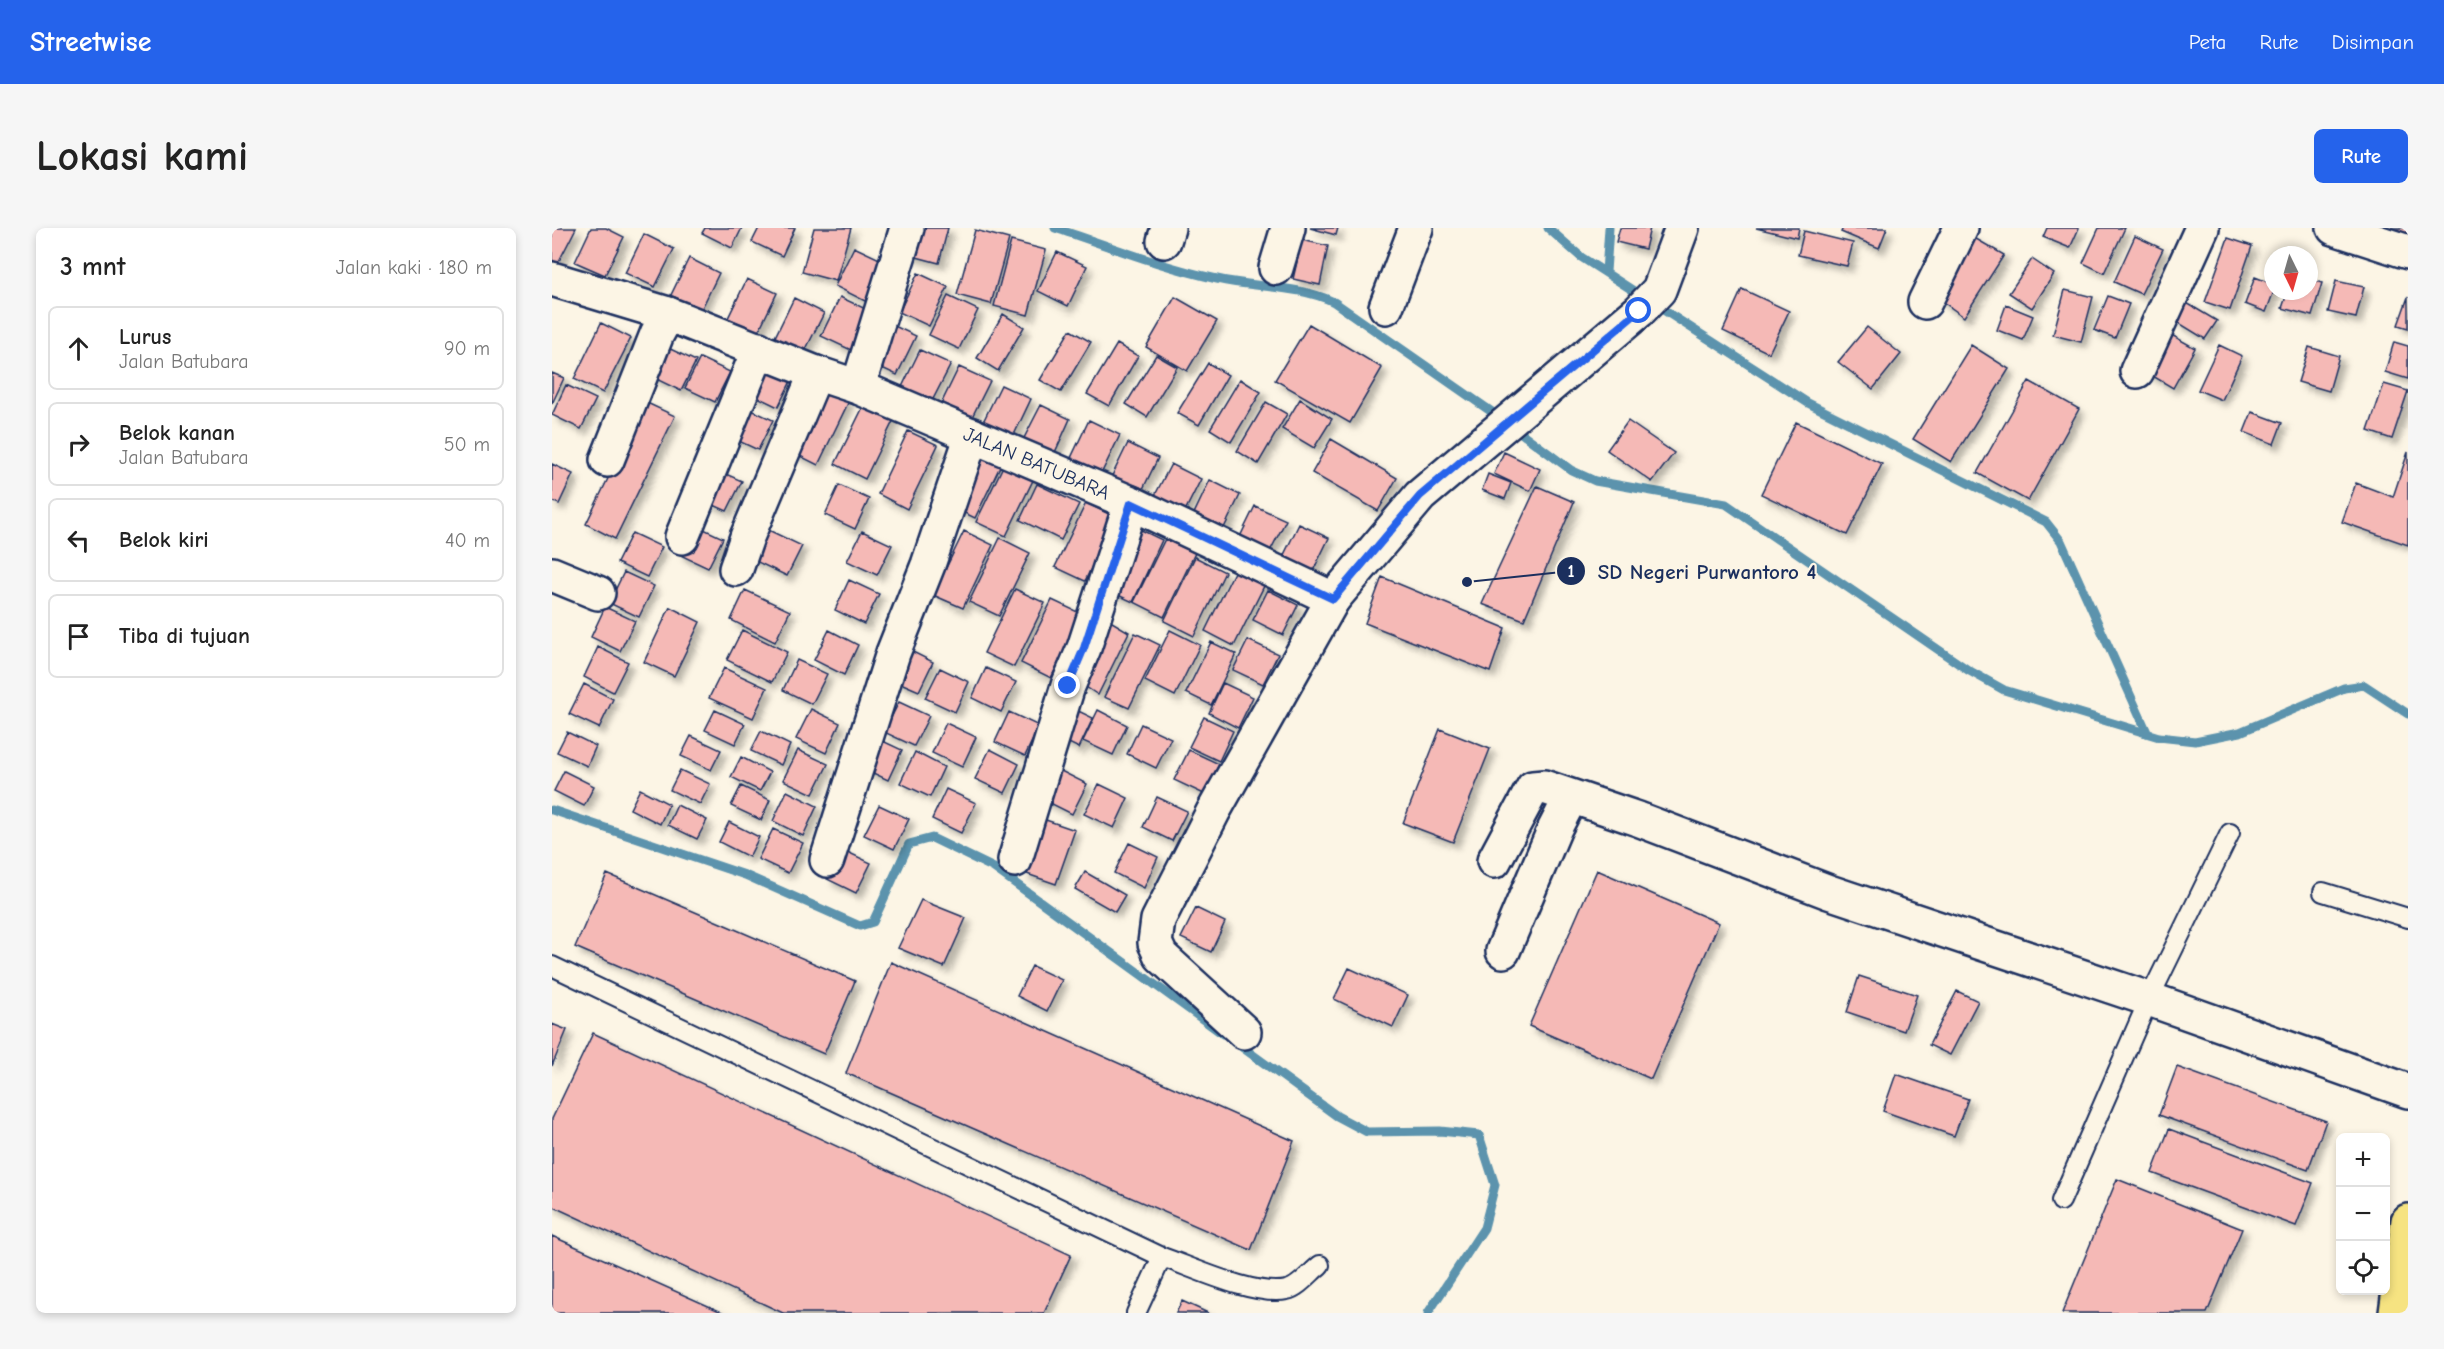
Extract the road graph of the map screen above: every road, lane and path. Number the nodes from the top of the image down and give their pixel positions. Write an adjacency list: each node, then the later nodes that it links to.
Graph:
1 (907, 228): 17 (street)
2 (1288, 228): 9 (street)
3 (1416, 228): 12 (street)
4 (1682, 228): 25 (street)
5 (1960, 228): 11 (street)
6 (2202, 228): 15 (street)
7 (2334, 228): 8 (street)
8 (2408, 252)
9 (1276, 268)
10 (552, 279): 13 (street, JALAN BATUBARA)
11 (1925, 302)
12 (1386, 307)
13 (668, 314): 14 (street, JALAN BATUBARA); 19 (street)
14 (759, 349): 16 (street, JALAN BATUBARA); 21 (street)
15 (2137, 371)
16 (816, 373): 17 (street, JALAN BATUBARA); 22 (street)
17 (858, 387): 18 (street, JALAN BATUBARA)
18 (972, 435): 20 (street, JALAN BATUBARA); 28 (street)
19 (608, 460)
20 (1131, 503): 25 (street, JALAN BATUBARA); 29 (street)
21 (681, 537)
22 (736, 569)
23 (552, 574): 24 (street)
24 (598, 593)
25 (1333, 599): 36 (street)
26 (1571, 797): 30 (street); 33 (street); 35 (street)
27 (2230, 833): 35 (lane)
28 (827, 860)
29 (1015, 860)
30 (1494, 861)
31 (2323, 892): 32 (lane)
32 (2408, 918)
33 (1503, 951)
34 (552, 966): 40 (lane)
35 (2149, 999): 37 (street); 38 (lane)
36 (1244, 1032)
37 (2408, 1091)
38 (2061, 1201)
39 (2408, 1221): 43 (highway)
40 (1162, 1257): 41 (lane); 42 (lane)
41 (1320, 1265)
42 (1136, 1313)
43 (2396, 1313)

